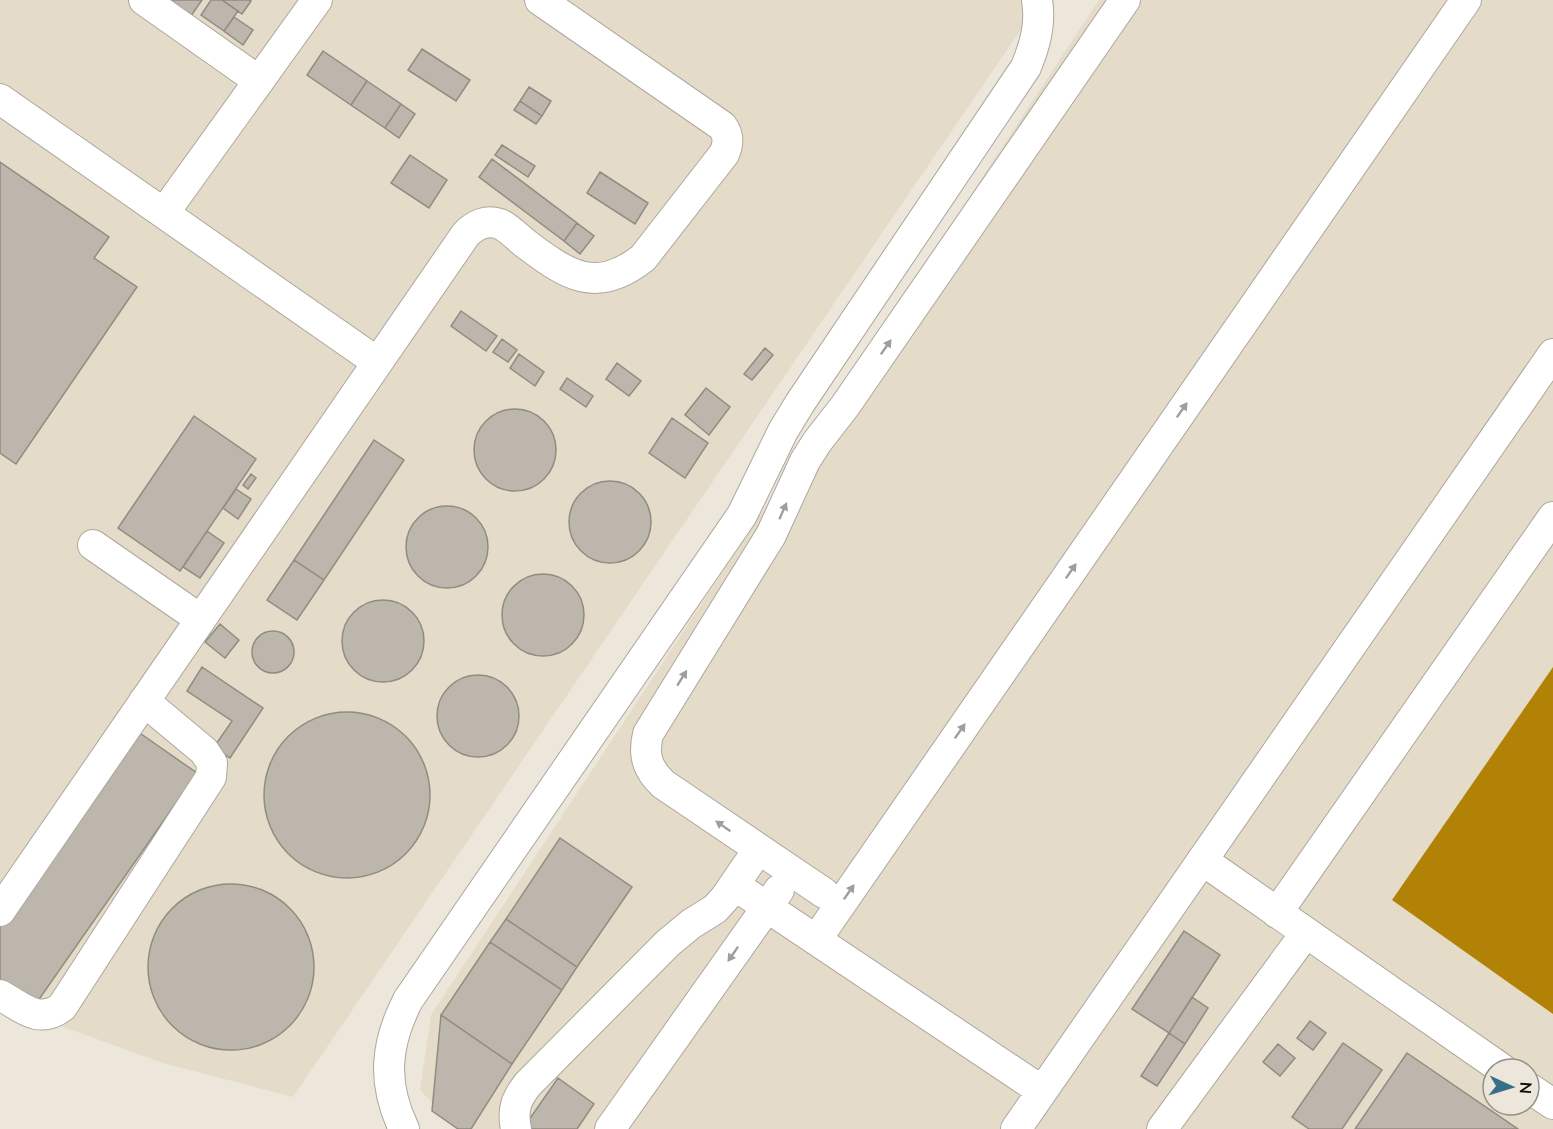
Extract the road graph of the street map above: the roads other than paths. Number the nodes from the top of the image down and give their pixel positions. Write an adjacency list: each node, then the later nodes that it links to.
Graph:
1 (144, 0): 8 (lane)
2 (317, 0): 8 (lane)
3 (540, 0): 12 (lane)
4 (1037, 0): 30 (lane)
5 (1125, 0): 17 (lane, one-way to 5)
6 (1442, 0): 21 (lane)
7 (1466, 0): 25 (lane, one-way to 7)
8 (259, 81): 10 (lane)
9 (0, 99): 10 (lane)
10 (164, 213): 12 (lane)
11 (1553, 354): 18 (lane)
12 (377, 362): 15 (lane)
13 (1553, 517): 24 (lane)
14 (93, 545): 15 (lane)
15 (200, 619): 16 (lane)
16 (144, 701): 23 (lane); 27 (lane)
17 (758, 850): 19 (lane); 20 (lane)
18 (1202, 860): 24 (lane); 29 (lane)
19 (791, 872): 21 (lane); 22 (lane)
20 (734, 885): 22 (lane); 31 (lane)
21 (824, 893): 25 (lane)
22 (767, 907): 25 (lane); 32 (lane, one-way to 32)
23 (0, 911)
24 (1277, 913): 26 (lane)
25 (808, 934): 29 (lane)
26 (1305, 934): 28 (lane); 34 (lane)
27 (0, 995)
28 (1484, 1057)
29 (1042, 1091): 33 (lane)
30 (404, 1129)
31 (516, 1129)
32 (610, 1129)
33 (1016, 1129)
34 (1162, 1129)

